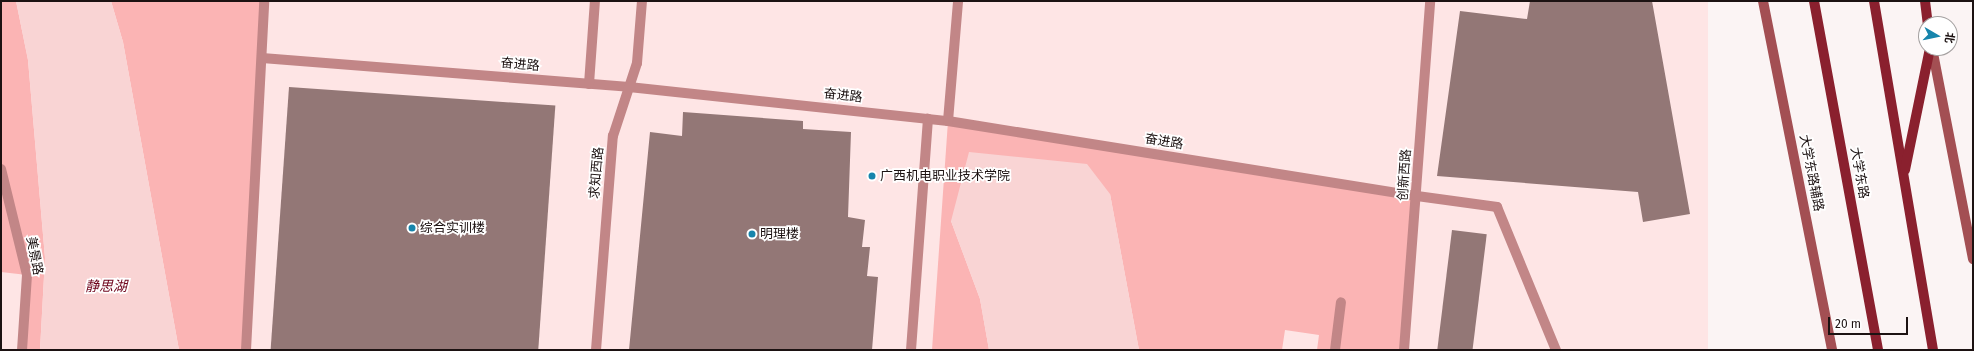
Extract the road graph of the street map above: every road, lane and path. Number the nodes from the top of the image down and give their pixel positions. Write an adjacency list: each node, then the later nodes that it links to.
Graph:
1 (264, 1): 13 (lane)
2 (595, 1): 14 (lane)
3 (642, 1): 15 (lane, 求知西路)
4 (958, 1): 17 (lane)
5 (1430, 1): 20 (lane, 创新西路)
6 (1763, 1): 30 (street, 大学东路辅路)
7 (1814, 1): 31 (main road, 大学东路)
8 (1874, 1): 19 (main road)
9 (1925, 1): 10 (main road)
10 (1927, 16)
11 (1929, 56): 19 (main road)
12 (1933, 56): 21 (street)
13 (262, 58): 14 (lane, 奋进路); 24 (lane)
14 (589, 84): 15 (lane, 奋进路)
15 (629, 87): 16 (lane, 奋进路); 25 (lane, 求知西路)
16 (928, 119): 17 (lane, 奋进路); 26 (lane)
17 (948, 121): 20 (lane, 奋进路)
18 (1, 169): 23 (lane, 美景路)
19 (1904, 176): 32 (main road)
20 (1417, 196): 28 (lane, 创新西路); 29 (lane, 奋进路)
21 (1973, 259)
22 (1340, 302): 27 (lane)
23 (22, 350)
24 (246, 350)
25 (596, 350)
26 (911, 350)
27 (1335, 350)
28 (1404, 350)
29 (1556, 350)
30 (1832, 350)
31 (1878, 350)
32 (1933, 350)

